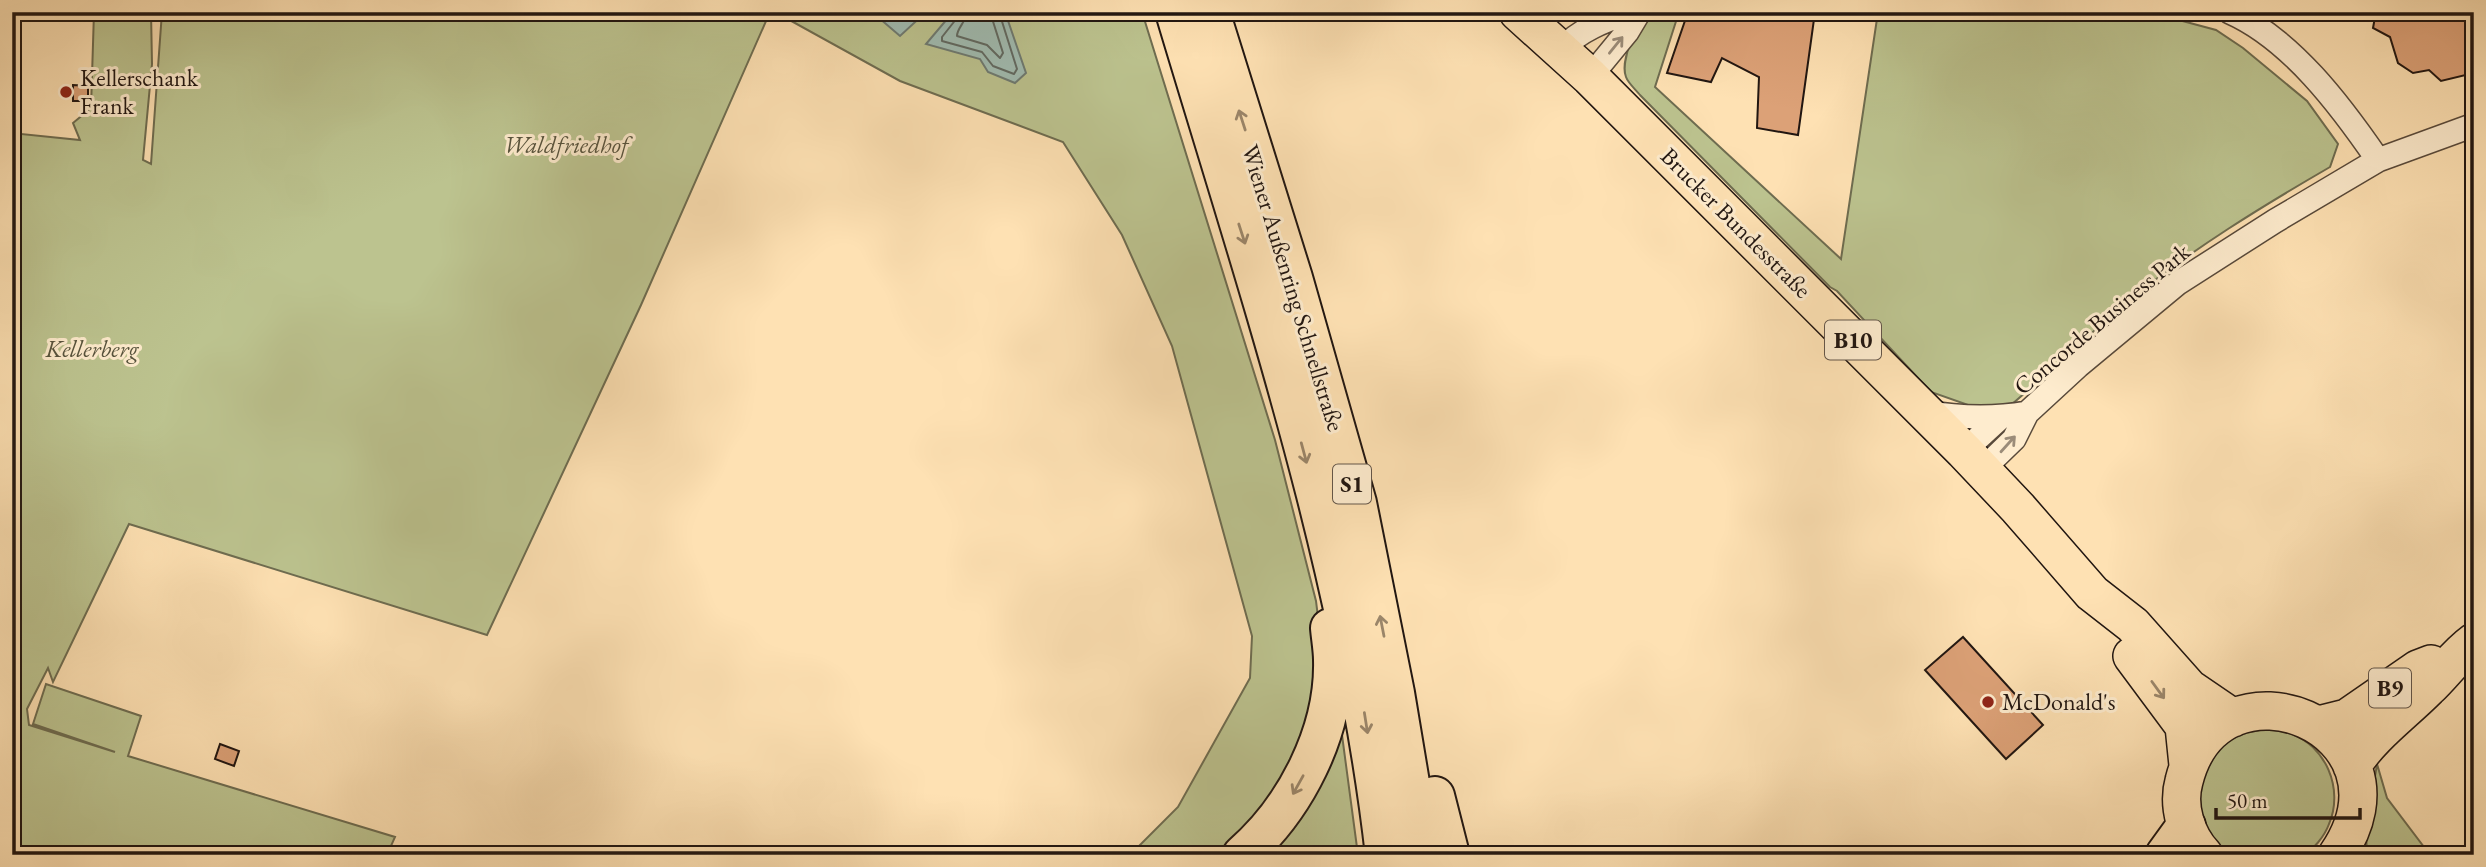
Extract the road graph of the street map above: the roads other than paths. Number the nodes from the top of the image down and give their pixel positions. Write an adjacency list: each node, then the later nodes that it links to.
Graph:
1 (1175, 12): 15 (highway, Wiener Außenring Schnellstraße / S1, one-way to 15)
2 (1210, 12): 18 (highway, Wiener Außenring Schnellstraße / S1, one-way to 2)
3 (1518, 12): 7 (main road, Brucker Bundesstraße / B10)
4 (1629, 12): 7 (street)
5 (1639, 12): 8 (street, one-way to 5)
6 (2230, 12): 10 (street)
7 (1561, 50): 8 (main road, Brucker Bundesstraße / B10)
8 (1590, 77): 11 (main road, Brucker Bundesstraße / B10)
9 (2474, 125): 10 (street, Concorde Business Park)
10 (2378, 160): 12 (street, Concorde Business Park)
11 (1925, 412): 13 (street); 14 (main road, Brucker Bundesstraße / B10)
12 (2027, 413): 13 (street); 14 (street, Concorde Business Park, one-way to 12)
13 (2001, 417): 14 (street)
14 (1973, 461): 16 (main road, Brucker Bundesstraße / B10)
15 (1333, 560): 25 (highway, one-way to 25); 26 (highway, Wiener Außenring Schnellstraße / S1, one-way to 26)
16 (2092, 593): 19 (main road, Brucker Bundesstraße / B10); 21 (main road, Brucker Bundesstraße / B10, one-way to 21)
17 (2468, 646): 20 (main road, B9); 22 (main road, B9)
18 (1395, 693): 27 (highway, Wiener Außenring Schnellstraße / S1); 28 (highway)
19 (2233, 718): 20 (main road, B10); 21 (main road, B10)
20 (2319, 725): 22 (main road, B10)
21 (2188, 765): 23 (main road, B10)
22 (2352, 766): 24 (main road, B10)
23 (2185, 845)
24 (2345, 849)
25 (1242, 855)
26 (1385, 855)
27 (1422, 855)
28 (1450, 855)

